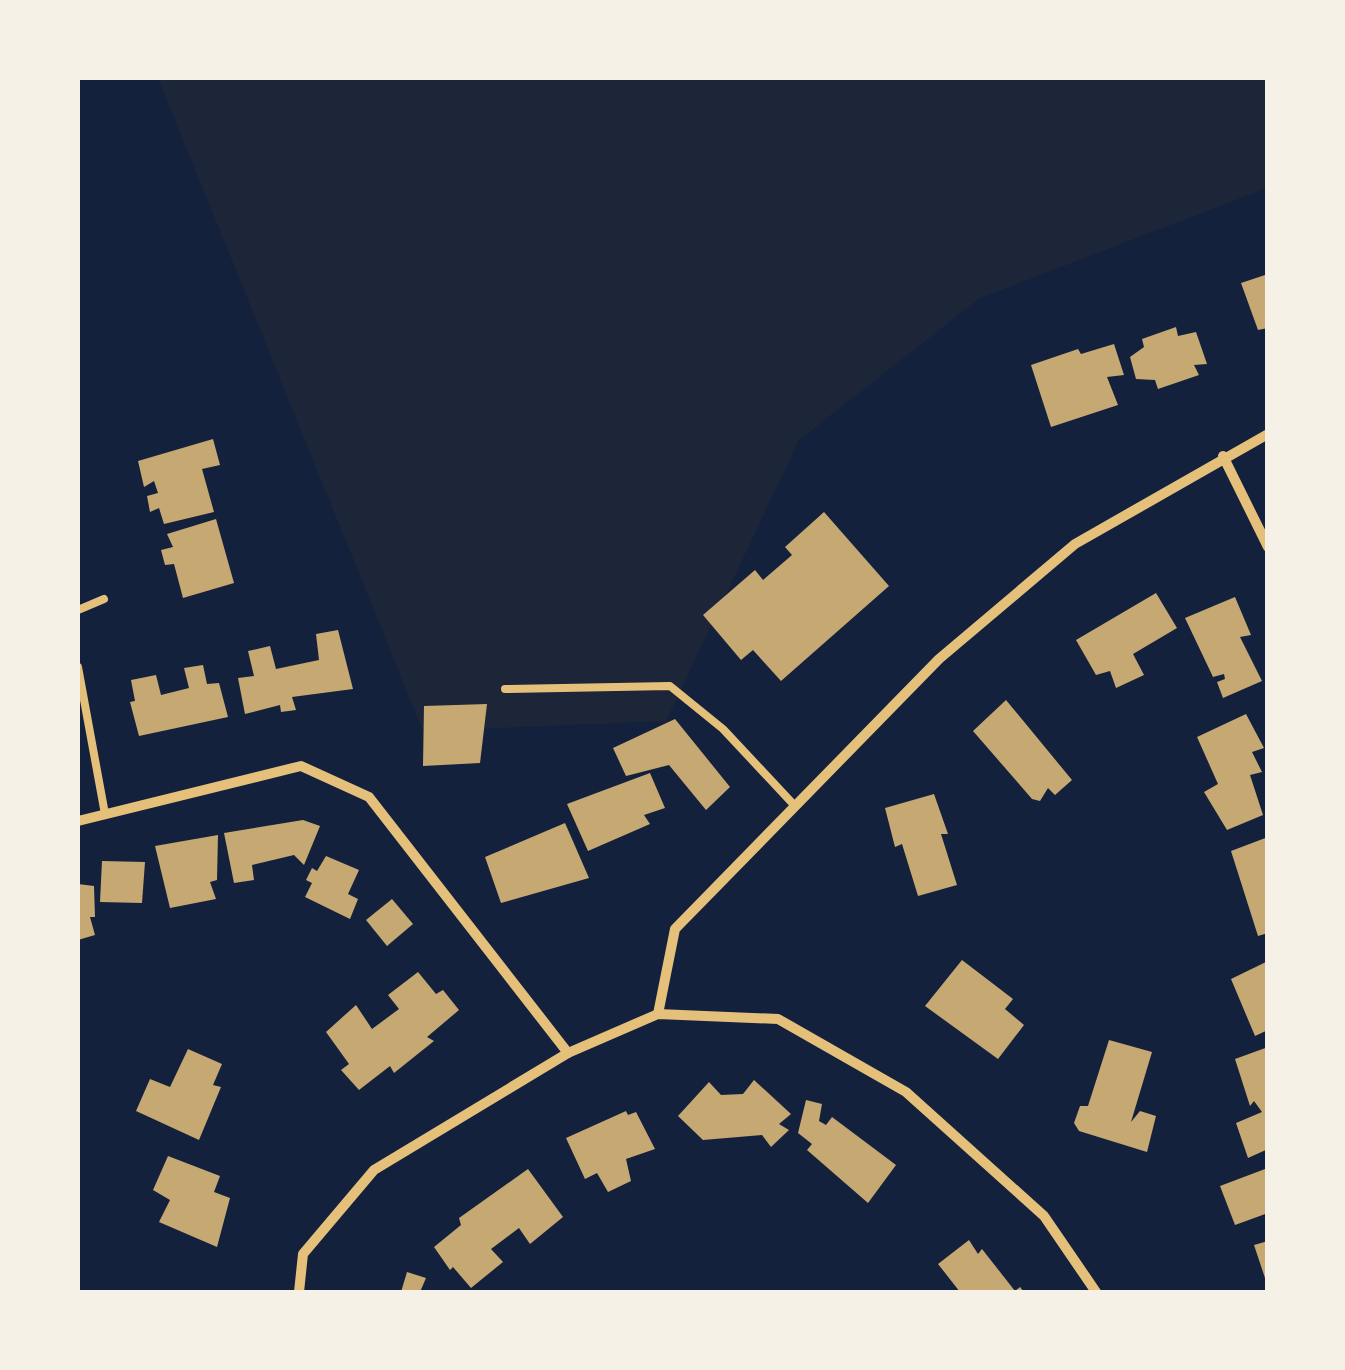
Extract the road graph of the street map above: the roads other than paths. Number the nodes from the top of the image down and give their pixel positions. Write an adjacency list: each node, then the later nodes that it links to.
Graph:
1 (1268, 434): 2 (street)
2 (1222, 456): 3 (street); 8 (street)
3 (1268, 546)
4 (104, 599): 5 (lane)
5 (78, 610)
6 (78, 667): 9 (lane)
7 (505, 690): 8 (lane)
8 (795, 806): 11 (street)
9 (105, 814): 10 (street); 12 (street)
10 (78, 821)
11 (658, 1014): 12 (street); 14 (street)
12 (568, 1054): 13 (street)
13 (299, 1292)
14 (1096, 1292)

